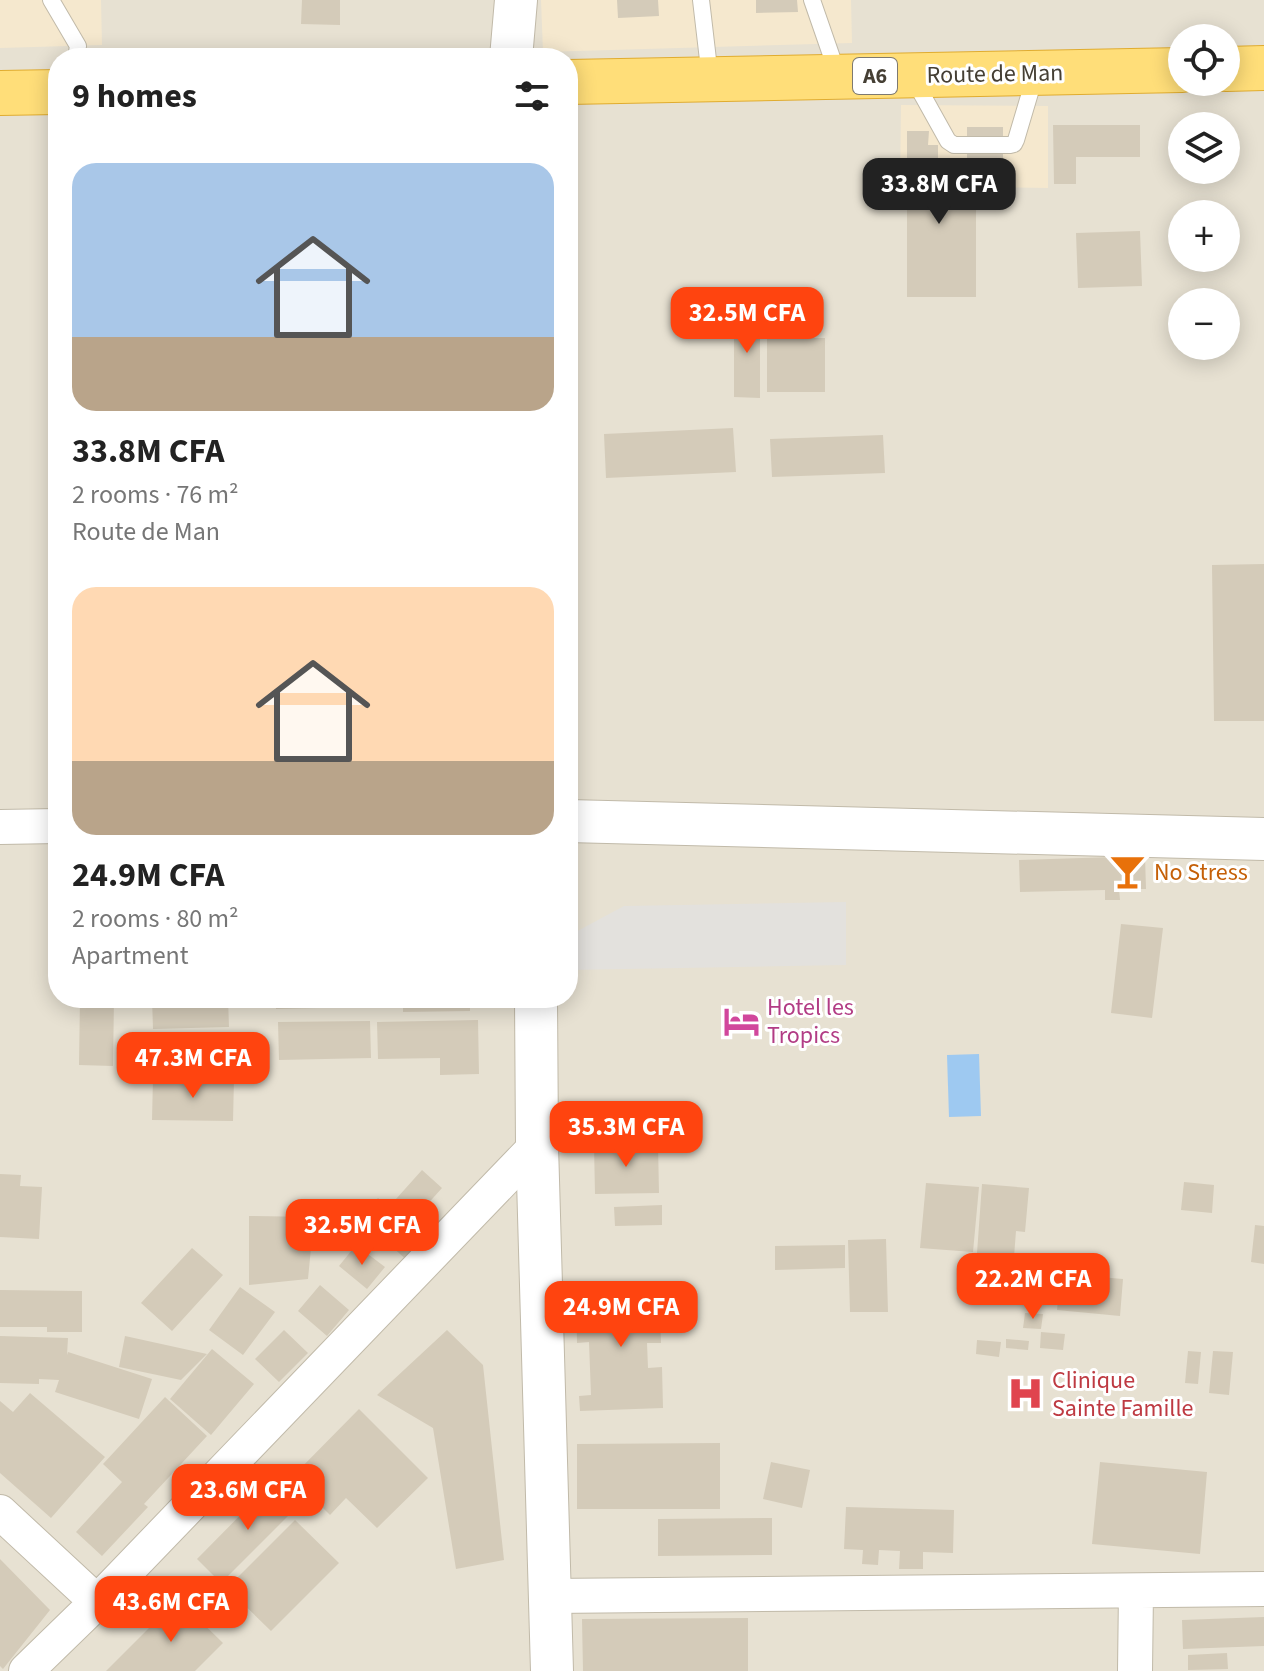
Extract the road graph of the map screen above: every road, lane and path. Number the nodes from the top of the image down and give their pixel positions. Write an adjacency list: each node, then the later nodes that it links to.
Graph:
1 (51, 0): 5 (lane)
2 (516, 0): 6 (street)
3 (701, 0): 13 (lane)
4 (812, 0): 12 (lane)
5 (78, 48)
6 (512, 48)
7 (1264, 68): 8 (highway)
8 (1240, 69)
9 (1168, 70): 10 (highway, Route de Man / A6)
10 (1036, 73): 11 (highway, Route de Man / A6); 11 (lane)
11 (911, 75): 12 (highway, Route de Man / A6)
12 (838, 77): 13 (highway, Route de Man / A6)
13 (710, 79): 14 (highway, Route de Man / A6)
14 (578, 82)
15 (48, 92): 16 (highway)
16 (0, 93)
17 (578, 821): 20 (street)
18 (48, 826): 19 (street)
19 (0, 827)
20 (1264, 839)
21 (536, 1008): 22 (street)
22 (537, 1145): 26 (street); 27 (street)
23 (0, 1512): 27 (street)
24 (1264, 1589): 25 (street)
25 (1136, 1591): 26 (street); 30 (street)
26 (550, 1596): 29 (street)
27 (97, 1602): 28 (street)
28 (26, 1671)
29 (552, 1671)
30 (1135, 1671)

